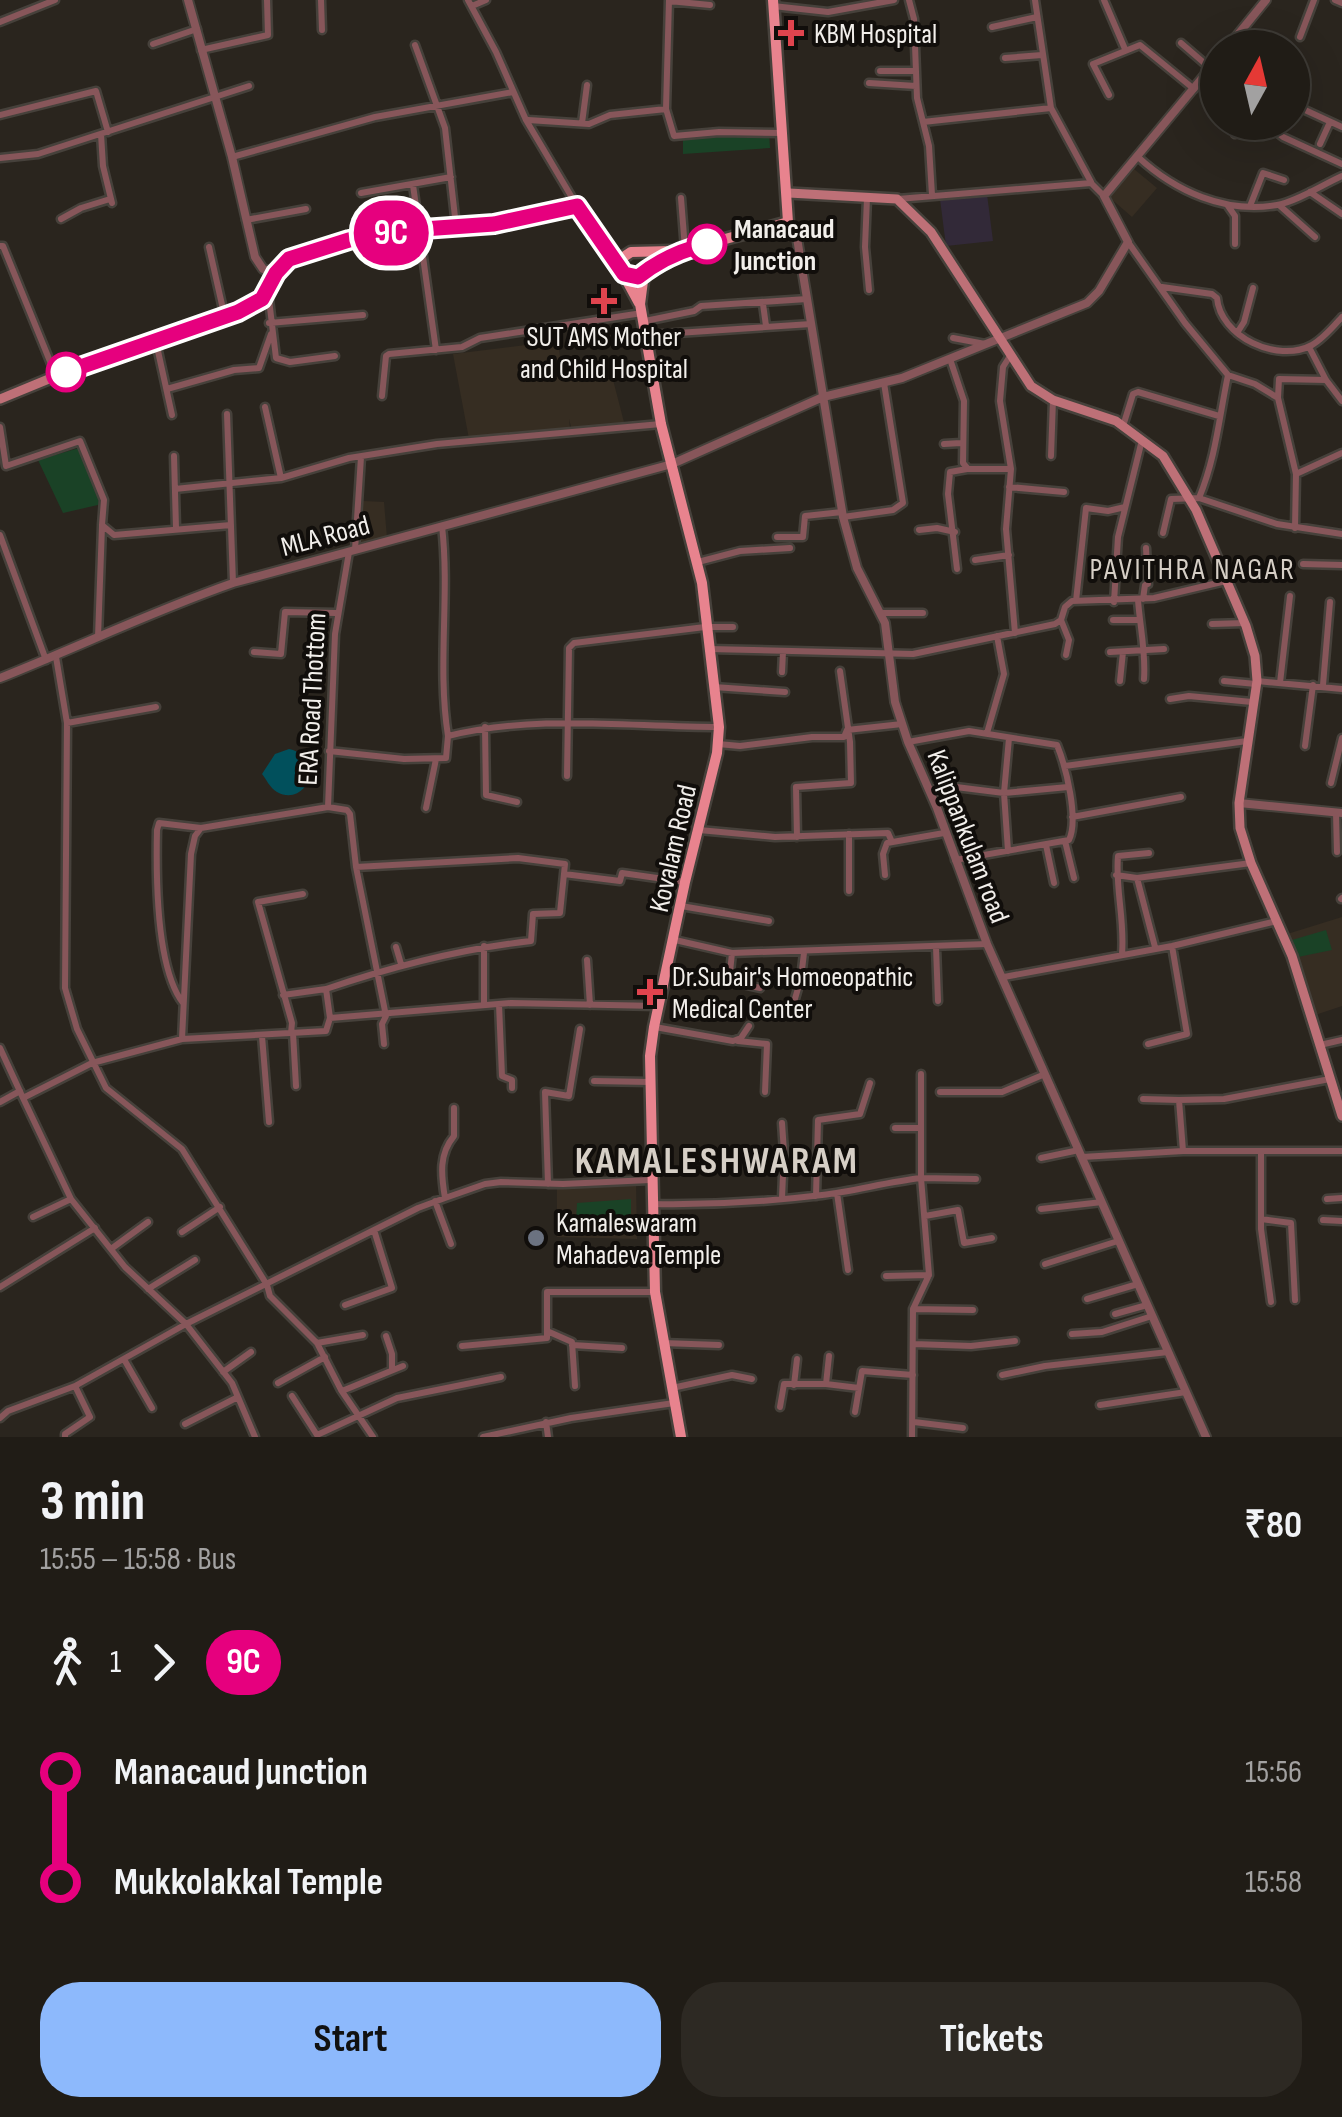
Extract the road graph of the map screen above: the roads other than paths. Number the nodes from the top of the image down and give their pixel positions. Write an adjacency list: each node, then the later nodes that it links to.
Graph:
1 (55, 0): 19 (street)
2 (188, 0): 21 (street)
3 (267, 0): 29 (street)
4 (321, 0): 22 (street)
5 (486, 0): 14 (street)
6 (669, 0): 17 (street); 46 (street)
7 (894, 0): 15 (street)
8 (909, 0): 34 (street)
9 (1035, 0): 18 (street)
10 (1104, 0): 28 (street)
11 (1266, 0): 23 (street)
12 (1314, 0): 24 (street)
13 (1335, 0): 16 (street)
14 (470, 3): 41 (street)
15 (773, 3): 55 (main road)
16 (1342, 3)
17 (710, 4)
18 (1037, 17): 20 (street); 31 (street)
19 (0, 22)
20 (992, 27)
21 (197, 29): 26 (street); 29 (street)
22 (322, 30)
23 (1242, 30)
24 (1303, 30)
25 (1182, 43): 30 (street)
26 (153, 44)
27 (414, 45): 44 (street)
28 (1126, 49): 40 (street); 42 (street)
29 (200, 50): 43 (street)
30 (1200, 54)
31 (1042, 55): 32 (street); 45 (street)
32 (1005, 58)
33 (880, 71): 34 (street)
34 (914, 71): 39 (street)
35 (1200, 81): 40 (street)
36 (869, 83): 39 (street)
37 (588, 85): 52 (street)
38 (249, 86): 43 (street)
39 (916, 86): 50 (street)
40 (1194, 88): 58 (street)
41 (513, 92): 44 (street); 49 (street)
42 (1109, 96)
43 (215, 98): 54 (street); 60 (street)
44 (436, 104): 60 (street); 62 (street)
45 (1051, 108): 50 (street); 65 (street)
46 (666, 109): 52 (street); 55 (street)
47 (1310, 113): 51 (street)
48 (0, 115): 54 (street)
49 (526, 120): 52 (street); 77 (street)
50 (923, 122): 70 (street)
51 (1330, 122): 53 (street); 57 (street)
52 (582, 124)
53 (1342, 128)
54 (104, 133): 59 (street); 81 (street)
55 (783, 133): 69 (main road)
56 (1290, 140): 61 (street)
57 (1320, 144)
58 (1138, 157): 72 (street); 75 (street)
59 (0, 158)
60 (232, 158): 82 (street)
61 (1342, 164)
62 (451, 176): 66 (street); 84 (street)
63 (1342, 176): 67 (street)
64 (1284, 180): 78 (street)
65 (1092, 183): 70 (street); 72 (street)
66 (412, 185): 68 (street); 85 (street)
67 (1309, 191): 76 (street); 80 (street)
68 (361, 193)
69 (788, 193): 71 (main road); 83 (main road)
70 (932, 195): 74 (street)
71 (868, 196): 74 (main road); 99 (street)
72 (1104, 196): 87 (street)
73 (682, 198): 91 (street)
74 (897, 199): 114 (main road)
75 (1228, 205): 78 (street); 88 (street)
76 (1279, 205): 78 (street); 86 (street)
77 (577, 206): 84 (main road); 92 (main road)
78 (1250, 206)
79 (306, 209): 82 (street)
80 (1342, 214)
81 (61, 219)
82 (245, 221): 96 (street)
83 (788, 222): 91 (main road); 101 (street, Kalippankulam road)
84 (456, 227): 85 (main road)
85 (417, 229): 96 (main road); 118 (street)
86 (1315, 237)
87 (1128, 242): 97 (street); 114 (street, MLA Road)
88 (1235, 244)
89 (0, 246): 123 (street)
90 (209, 247): 106 (street)
91 (685, 249): 93 (main road); 95 (main road)
92 (607, 250): 93 (main road); 94 (main road)
93 (635, 253): 94 (main road); 95 (main road)
94 (622, 271): 95 (main road); 103 (main road)
95 (645, 271): 103 (main road, Kovalam Road)
96 (276, 273): 100 (main road)
97 (1161, 287): 110 (street); 122 (street)
98 (1253, 288): 110 (street)
99 (870, 290)
100 (268, 291): 106 (main road); 107 (street)
101 (807, 300): 102 (street); 108 (street, Kalippankulam road)
102 (764, 304): 103 (street); 109 (street)
103 (642, 312): 112 (main road, Kovalam Road); 118 (street)
104 (362, 315): 107 (street)
105 (1342, 317): 117 (street)
106 (225, 318): 115 (main road)
107 (269, 323): 111 (street)
108 (811, 324): 109 (street); 128 (street, Kalippankulam road)
109 (766, 326): 112 (street)
110 (1238, 333): 117 (street)
111 (271, 334): 119 (street); 126 (street)
112 (647, 334): 137 (main road, Kovalam Road)
113 (953, 338): 116 (street)
114 (999, 340): 116 (street, MLA Road); 120 (main road)
115 (156, 342): 123 (main road); 126 (street)
116 (986, 344): 121 (street, MLA Road)
117 (1310, 347): 124 (street)
118 (436, 350): 127 (street)
119 (336, 356)
120 (1010, 356): 131 (main road); 150 (street)
121 (950, 358): 125 (street, MLA Road); 141 (street)
122 (1228, 375): 129 (street); 136 (street)
123 (56, 376): 130 (main road)
124 (1326, 380): 129 (street); 132 (street)
125 (884, 383): 128 (street, MLA Road); 159 (street)
126 (167, 390): 135 (street)
127 (382, 396)
128 (824, 397): 147 (street, MLA Road); 159 (street, Kalippankulam road)
129 (1278, 398): 151 (street)
130 (0, 399)
131 (1053, 400): 138 (main road); 146 (street)
132 (1342, 402)
133 (265, 407): 152 (street)
134 (227, 414): 153 (street)
135 (172, 415)
136 (1219, 416): 138 (street); 157 (street)
137 (660, 424): 145 (street); 147 (main road, Kovalam Road)
138 (1124, 426): 140 (main road)
139 (0, 427): 148 (street)
140 (1142, 439): 157 (main road); 158 (street)
141 (961, 443): 142 (street); 149 (street)
142 (944, 444)
143 (1342, 454): 151 (street)
144 (174, 456): 155 (street)
145 (362, 456): 152 (street); 173 (street, ERA Road Thottom)
146 (1051, 456)
147 (672, 464): 162 (street, MLA Road); 176 (main road, Kovalam Road)
148 (3, 468): 160 (street)
149 (968, 468): 150 (street); 166 (street)
150 (1010, 469): 154 (street)
151 (1296, 474): 164 (street)
152 (282, 478): 153 (street)
153 (229, 483): 155 (street); 161 (street)
154 (1009, 487): 156 (street); 174 (street)
155 (175, 489): 163 (street)
156 (1064, 492)
157 (1194, 497): 164 (street); 167 (street); 180 (main road)
158 (1126, 506): 184 (street); 185 (street)
159 (842, 515): 170 (street); 188 (street, Kalippankulam road)
160 (102, 525): 163 (street); 199 (street)
161 (231, 525): 163 (street); 181 (street)
162 (442, 526): 173 (street, MLA Road); 234 (street)
163 (176, 528)
164 (1295, 528): 168 (street)
165 (919, 530): 166 (street)
166 (956, 532): 179 (street)
167 (1164, 533)
168 (1342, 534)
169 (0, 536): 210 (street)
170 (777, 536)
171 (790, 548): 176 (street)
172 (1146, 548): 183 (street)
173 (352, 551): 181 (street, MLA Road); 187 (street, ERA Road Thottom)
174 (1009, 554): 175 (street); 197 (street)
175 (975, 560)
176 (698, 562): 195 (main road, Kovalam Road)
177 (1303, 564): 178 (street)
178 (1342, 565)
179 (958, 568)
180 (1226, 582): 183 (street); 193 (main road)
181 (233, 583): 199 (street, MLA Road)
182 (1290, 596): 217 (street)
183 (1141, 599): 185 (street); 192 (street)
184 (1076, 601): 185 (street); 190 (street)
185 (1114, 602)
186 (1330, 602): 220 (street)
187 (336, 613): 202 (street); 241 (street, ERA Road Thottom)
188 (880, 613): 189 (street); 207 (street, Kalippankulam road)
189 (923, 613)
190 (1062, 620): 197 (street); 208 (street)
191 (1114, 620): 192 (street)
192 (1139, 620): 206 (street)
193 (1245, 623): 194 (street); 218 (main road)
194 (1212, 624)
195 (705, 627): 196 (street); 200 (main road, Kovalam Road); 228 (street)
196 (733, 627)
197 (1015, 633): 198 (street)
198 (997, 636): 207 (street); 233 (street)
199 (98, 637): 209 (street, MLA Road)
200 (710, 649): 203 (street); 221 (main road, Kovalam Road)
201 (1164, 649): 206 (street)
202 (254, 652)
203 (784, 652): 207 (street); 212 (street)
204 (1110, 652): 205 (street)
205 (1122, 652): 206 (street); 215 (street)
206 (1146, 652): 214 (street)
207 (889, 654): 229 (street, Kalippankulam road)
208 (1066, 655)
209 (56, 657): 210 (street, MLA Road); 227 (street)
210 (46, 660): 213 (street, MLA Road)
211 (840, 671): 232 (street)
212 (782, 672)
213 (0, 678)
214 (1144, 679)
215 (1120, 680)
216 (1224, 681): 218 (street)
217 (1280, 682): 218 (street); 219 (street)
218 (1256, 683): 225 (main road)
219 (1313, 685): 220 (street); 240 (street)
220 (1323, 685): 222 (street)
221 (714, 687): 223 (street); 231 (main road, Kovalam Road)
222 (1342, 689)
223 (785, 692)
224 (1170, 699): 225 (street)
225 (1252, 702): 237 (main road)
226 (156, 707): 227 (street)
227 (67, 723): 320 (street)
228 (569, 723): 230 (street); 231 (street); 244 (street)
229 (902, 724): 232 (street); 238 (street, Kalippankulam road)
230 (484, 726): 234 (street); 250 (street)
231 (719, 727): 239 (main road, Kovalam Road)
232 (847, 730): 239 (street); 260 (street)
233 (987, 733): 235 (street); 238 (street)
234 (448, 736): 242 (street)
235 (1009, 738): 243 (street); 248 (street)
236 (1342, 738): 245 (street)
237 (1247, 741): 243 (street); 251 (main road)
238 (908, 742): 247 (street, Kalippankulam road)
239 (718, 744): 257 (main road, Kovalam Road)
240 (1306, 746)
241 (329, 751): 242 (street); 252 (street, ERA Road Thottom)
242 (436, 759): 253 (street)
243 (1066, 766): 246 (street)
244 (568, 776)
245 (1331, 783)
246 (1068, 787): 248 (street); 255 (street)
247 (928, 790): 248 (street); 258 (street, Kalippankulam road)
248 (1004, 793): 264 (street)
249 (1182, 798): 255 (street)
250 (517, 802)
251 (1238, 803): 254 (street); 268 (main road)
252 (328, 808): 256 (street, ERA Road Thottom); 269 (street)
253 (426, 808)
254 (1339, 813): 265 (street)
255 (1072, 817): 261 (street)
256 (202, 828): 300 (street); 300 (street, ERA Road Thottom)
257 (699, 830): 260 (street); 275 (main road, Kovalam Road)
258 (944, 833): 262 (street); 267 (street, Kalippankulam road)
259 (849, 834): 260 (street); 262 (street); 277 (street)
260 (797, 837)
261 (1065, 841): 263 (street); 273 (street)
262 (892, 842): 271 (street)
263 (1046, 845): 264 (street); 276 (street)
264 (1008, 851): 267 (street)
265 (1337, 852)
266 (1149, 853): 272 (street)
267 (955, 860): 283 (street, Kalippankulam road)
268 (1251, 863): 274 (street); 281 (main road)
269 (356, 867): 270 (street); 294 (street)
270 (564, 874): 275 (street); 284 (street)
271 (884, 875)
272 (1116, 875): 274 (street); 291 (street)
273 (1074, 878)
274 (1137, 878): 287 (street)
275 (685, 882): 279 (main road, Kovalam Road)
276 (1054, 883)
277 (849, 890)
278 (303, 894): 298 (street)
279 (681, 906): 280 (street); 282 (main road, Kovalam Road)
280 (769, 921)
281 (1278, 921): 285 (street); 318 (main road)
282 (675, 940): 290 (street); 304 (main road, Kovalam Road)
283 (987, 944): 286 (street); 295 (street, Kalippankulam road)
284 (484, 946): 293 (street); 303 (street)
285 (1172, 946): 287 (street); 317 (street)
286 (936, 947): 289 (street); 299 (street)
287 (1156, 947): 291 (street)
288 (396, 948): 293 (street)
289 (804, 952): 290 (street); 306 (street)
290 (732, 953): 296 (street)
291 (1122, 954): 295 (street)
292 (588, 960): 302 (street)
293 (400, 964): 294 (street)
294 (378, 974): 297 (street); 305 (street)
295 (1004, 977): 321 (street, Kalippankulam road)
296 (760, 988)
297 (326, 990): 298 (street); 307 (street)
298 (284, 995): 311 (street)
299 (938, 1001)
300 (184, 1004): 313 (street)
301 (499, 1004): 302 (street); 303 (street); 328 (street)
302 (590, 1005): 304 (street)
303 (484, 1006): 305 (street)
304 (659, 1006): 308 (main road, Kovalam Road)
305 (386, 1016): 307 (street); 316 (street)
306 (790, 1016)
307 (330, 1018): 311 (street)
308 (654, 1026): 315 (street); 325 (main road, Kovalam Road)
309 (749, 1026): 315 (street)
310 (580, 1029): 349 (street)
311 (292, 1033): 312 (street); 327 (street)
312 (262, 1036): 313 (street); 337 (street)
313 (182, 1039): 320 (street)
314 (1342, 1040): 318 (street)
315 (736, 1041): 329 (street)
316 (384, 1044)
317 (1148, 1044)
318 (1319, 1046): 323 (main road)
319 (0, 1048): 331 (street)
320 (92, 1063): 331 (street); 360 (street)
321 (1046, 1073): 330 (street); 344 (street, Kalippankulam road)
322 (920, 1074): 340 (street)
323 (1330, 1079): 333 (street); 336 (main road)
324 (594, 1081): 325 (street)
325 (650, 1082): 348 (main road, Kovalam Road)
326 (870, 1082): 351 (street)
327 (296, 1086)
328 (512, 1088)
329 (765, 1092)
330 (940, 1092)
331 (22, 1095): 334 (street); 352 (street)
332 (1143, 1099): 333 (street)
333 (1179, 1100): 341 (street)
334 (0, 1102)
335 (454, 1108): 353 (street)
336 (1342, 1116)
337 (269, 1122)
338 (782, 1123): 354 (street)
339 (895, 1128): 340 (street)
340 (920, 1128): 346 (street)
341 (1183, 1151): 342 (street); 344 (street)
342 (1261, 1151): 343 (street); 364 (street)
343 (1342, 1151)
344 (1080, 1153): 345 (street); 358 (street, Kalippankulam road)
345 (1041, 1158)
346 (921, 1178): 347 (street); 350 (street); 362 (street)
347 (976, 1179)
348 (650, 1180): 349 (street); 359 (main road, Kovalam Road)
349 (548, 1184): 353 (street)
350 (837, 1193): 351 (street); 377 (street)
351 (816, 1196): 354 (street)
352 (71, 1198): 363 (street); 368 (street)
353 (445, 1198): 357 (street)
354 (782, 1198): 359 (street)
355 (1342, 1198): 356 (street)
356 (1328, 1199)
357 (435, 1201): 369 (street); 373 (street)
358 (1102, 1202): 361 (street); 372 (street, Kalippankulam road)
359 (651, 1204): 384 (main road, Kovalam Road)
360 (220, 1207): 370 (street); 381 (street)
361 (1042, 1210)
362 (925, 1216): 371 (street); 378 (street)
363 (33, 1218)
364 (1261, 1218): 386 (street); 387 (street)
365 (1323, 1220): 366 (street)
366 (1342, 1220)
367 (148, 1222): 374 (street)
368 (95, 1228): 374 (street); 382 (street)
369 (374, 1230): 381 (street); 388 (street)
370 (182, 1232)
371 (992, 1238)
372 (1118, 1241): 376 (street); 380 (street, Kalippankulam road)
373 (450, 1244)
374 (111, 1248): 383 (street)
375 (195, 1260): 383 (street)
376 (1045, 1264)
377 (848, 1270)
378 (928, 1275): 379 (street); 390 (street)
379 (886, 1276)
380 (1138, 1284): 385 (street); 389 (street, Kalippankulam road)
381 (266, 1285): 394 (street); 400 (street)
382 (0, 1287)
383 (148, 1289): 394 (street)
384 (655, 1292): 397 (street); 401 (main road, Kovalam Road)
385 (1086, 1299)
386 (1294, 1300)
387 (1271, 1302)
388 (345, 1305)
389 (1147, 1306): 392 (street); 393 (street, Kalippankulam road)
390 (913, 1309): 391 (street); 402 (street)
391 (973, 1310)
392 (1115, 1314)
393 (1152, 1316): 395 (street); 408 (street, Kalippankulam road)
394 (186, 1324): 412 (street); 415 (street)
395 (1072, 1334)
396 (363, 1335): 400 (street)
397 (547, 1335): 403 (street); 405 (street)
398 (386, 1336): 414 (street)
399 (1016, 1341): 402 (street)
400 (317, 1343): 410 (street)
401 (662, 1343): 404 (street); 425 (main road, Kovalam Road)
402 (914, 1344): 416 (street)
403 (572, 1345): 406 (street); 424 (street)
404 (719, 1345)
405 (462, 1346)
406 (622, 1348)
407 (251, 1352): 415 (street)
408 (1168, 1352): 417 (street); 428 (street, Kalippankulam road)
409 (829, 1356): 421 (street)
410 (325, 1357): 420 (street); 427 (street)
411 (797, 1358): 422 (street)
412 (125, 1361): 423 (street); 434 (street)
413 (403, 1366): 414 (street)
414 (392, 1370): 427 (street)
415 (223, 1372): 430 (street)
416 (913, 1375): 426 (street); 439 (street)
417 (1002, 1375)
418 (501, 1377): 437 (street)
419 (752, 1379): 425 (street)
420 (278, 1382)
421 (826, 1384): 422 (street); 426 (street)
422 (794, 1385): 433 (street)
423 (75, 1386): 436 (street); 442 (street)
424 (575, 1386)
425 (671, 1388): 431 (main road, Kovalam Road)
426 (859, 1388): 435 (street)
427 (342, 1391): 437 (street)
428 (1188, 1392): 432 (street); 449 (street, Kalippankulam road)
429 (292, 1396): 437 (street)
430 (238, 1397): 440 (street); 443 (street)
431 (674, 1402): 438 (street); 447 (main road, Kovalam Road)
432 (1100, 1405)
433 (780, 1406)
434 (152, 1408)
435 (855, 1412)
436 (1, 1414)
437 (357, 1416): 444 (street)
438 (546, 1422): 445 (street); 446 (street)
439 (914, 1422): 441 (street); 448 (street)
440 (185, 1424)
441 (962, 1428)
442 (65, 1437)
443 (255, 1437)
444 (373, 1437)
445 (483, 1437)
446 (548, 1437)
447 (681, 1437)
448 (912, 1437)
449 (1206, 1437)

